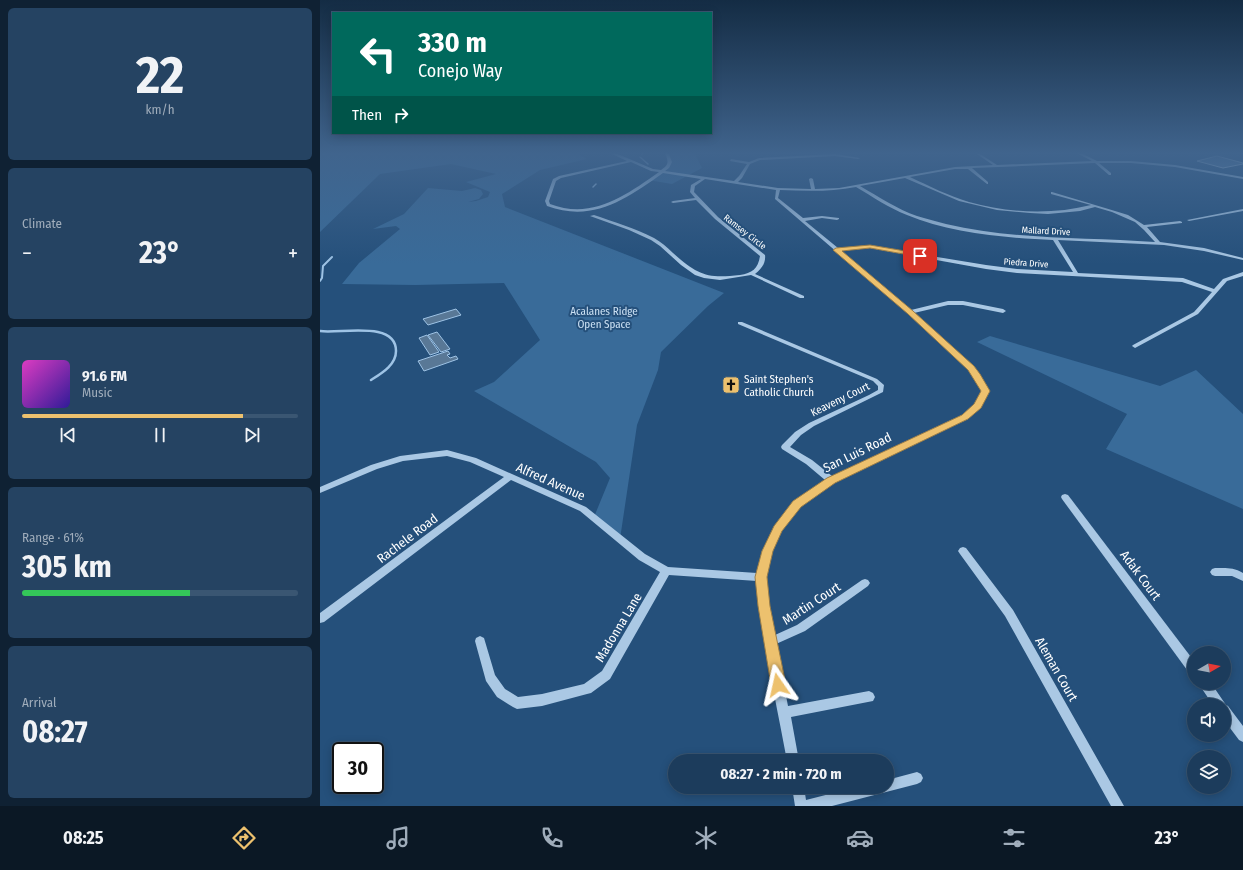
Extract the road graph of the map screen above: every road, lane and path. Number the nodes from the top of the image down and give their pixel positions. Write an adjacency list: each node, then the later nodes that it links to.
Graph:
1 (778, 189): 17 (street)
2 (551, 190): 3 (street)
3 (633, 190)
4 (692, 190): 11 (street)
5 (799, 190): 6 (street)
6 (813, 190): 7 (street)
7 (817, 190)
8 (863, 190): 21 (street, Mallard Drive)
9 (934, 190): 13 (street)
10 (1052, 193): 13 (street)
11 (697, 199): 12 (street); 25 (street, Ramsey Circle)
12 (673, 202)
13 (1092, 206): 20 (street)
14 (1243, 210): 18 (street)
15 (592, 216): 25 (street)
16 (837, 219): 17 (street)
17 (801, 220): 23 (street)
18 (1189, 220)
19 (1180, 222): 20 (street)
20 (1144, 226): 22 (street)
21 (1055, 240): 22 (street, Mallard Drive); 26 (street)
22 (1158, 243): 24 (street, Mallard Drive)
23 (836, 250): 26 (street, Piedra Drive); 31 (street)
24 (1243, 259)
25 (752, 274): 29 (street)
26 (1076, 274): 28 (street, Piedra Drive)
27 (1243, 274): 28 (street)
28 (1215, 291): 33 (street)
29 (802, 297)
30 (1003, 311): 31 (street)
31 (910, 312): 35 (street, San Luis Road)
32 (740, 323): 35 (street, Keaveny Court)
33 (1135, 346)
34 (510, 478): 36 (street, Alfred Avenue); 39 (street, Alfred Avenue); 44 (street, Rachele Road)
35 (831, 480): 41 (street, San Luis Road)
36 (320, 490)
37 (1065, 497): 47 (street, Adak Court)
38 (963, 551): 59 (street, Aleman Court)
39 (666, 571): 41 (street, Alfred Avenue); 45 (street, Madonna Lane)
40 (1215, 572): 42 (street)
41 (761, 577): 46 (street, San Luis Road)
42 (1243, 577)
43 (865, 583): 46 (street, Martin Court)
44 (320, 619)
45 (480, 641)
46 (770, 642): 49 (street, San Luis Road)
47 (1187, 661)
48 (869, 697): 49 (street)
49 (784, 713): 52 (street, San Luis Road)
50 (1231, 720): 51 (street)
51 (1243, 736)
52 (792, 754)
53 (917, 778): 54 (street)
54 (894, 784)
55 (799, 794): 57 (street)
56 (854, 794): 58 (street)
57 (801, 806)
58 (807, 806)
59 (1118, 806)

